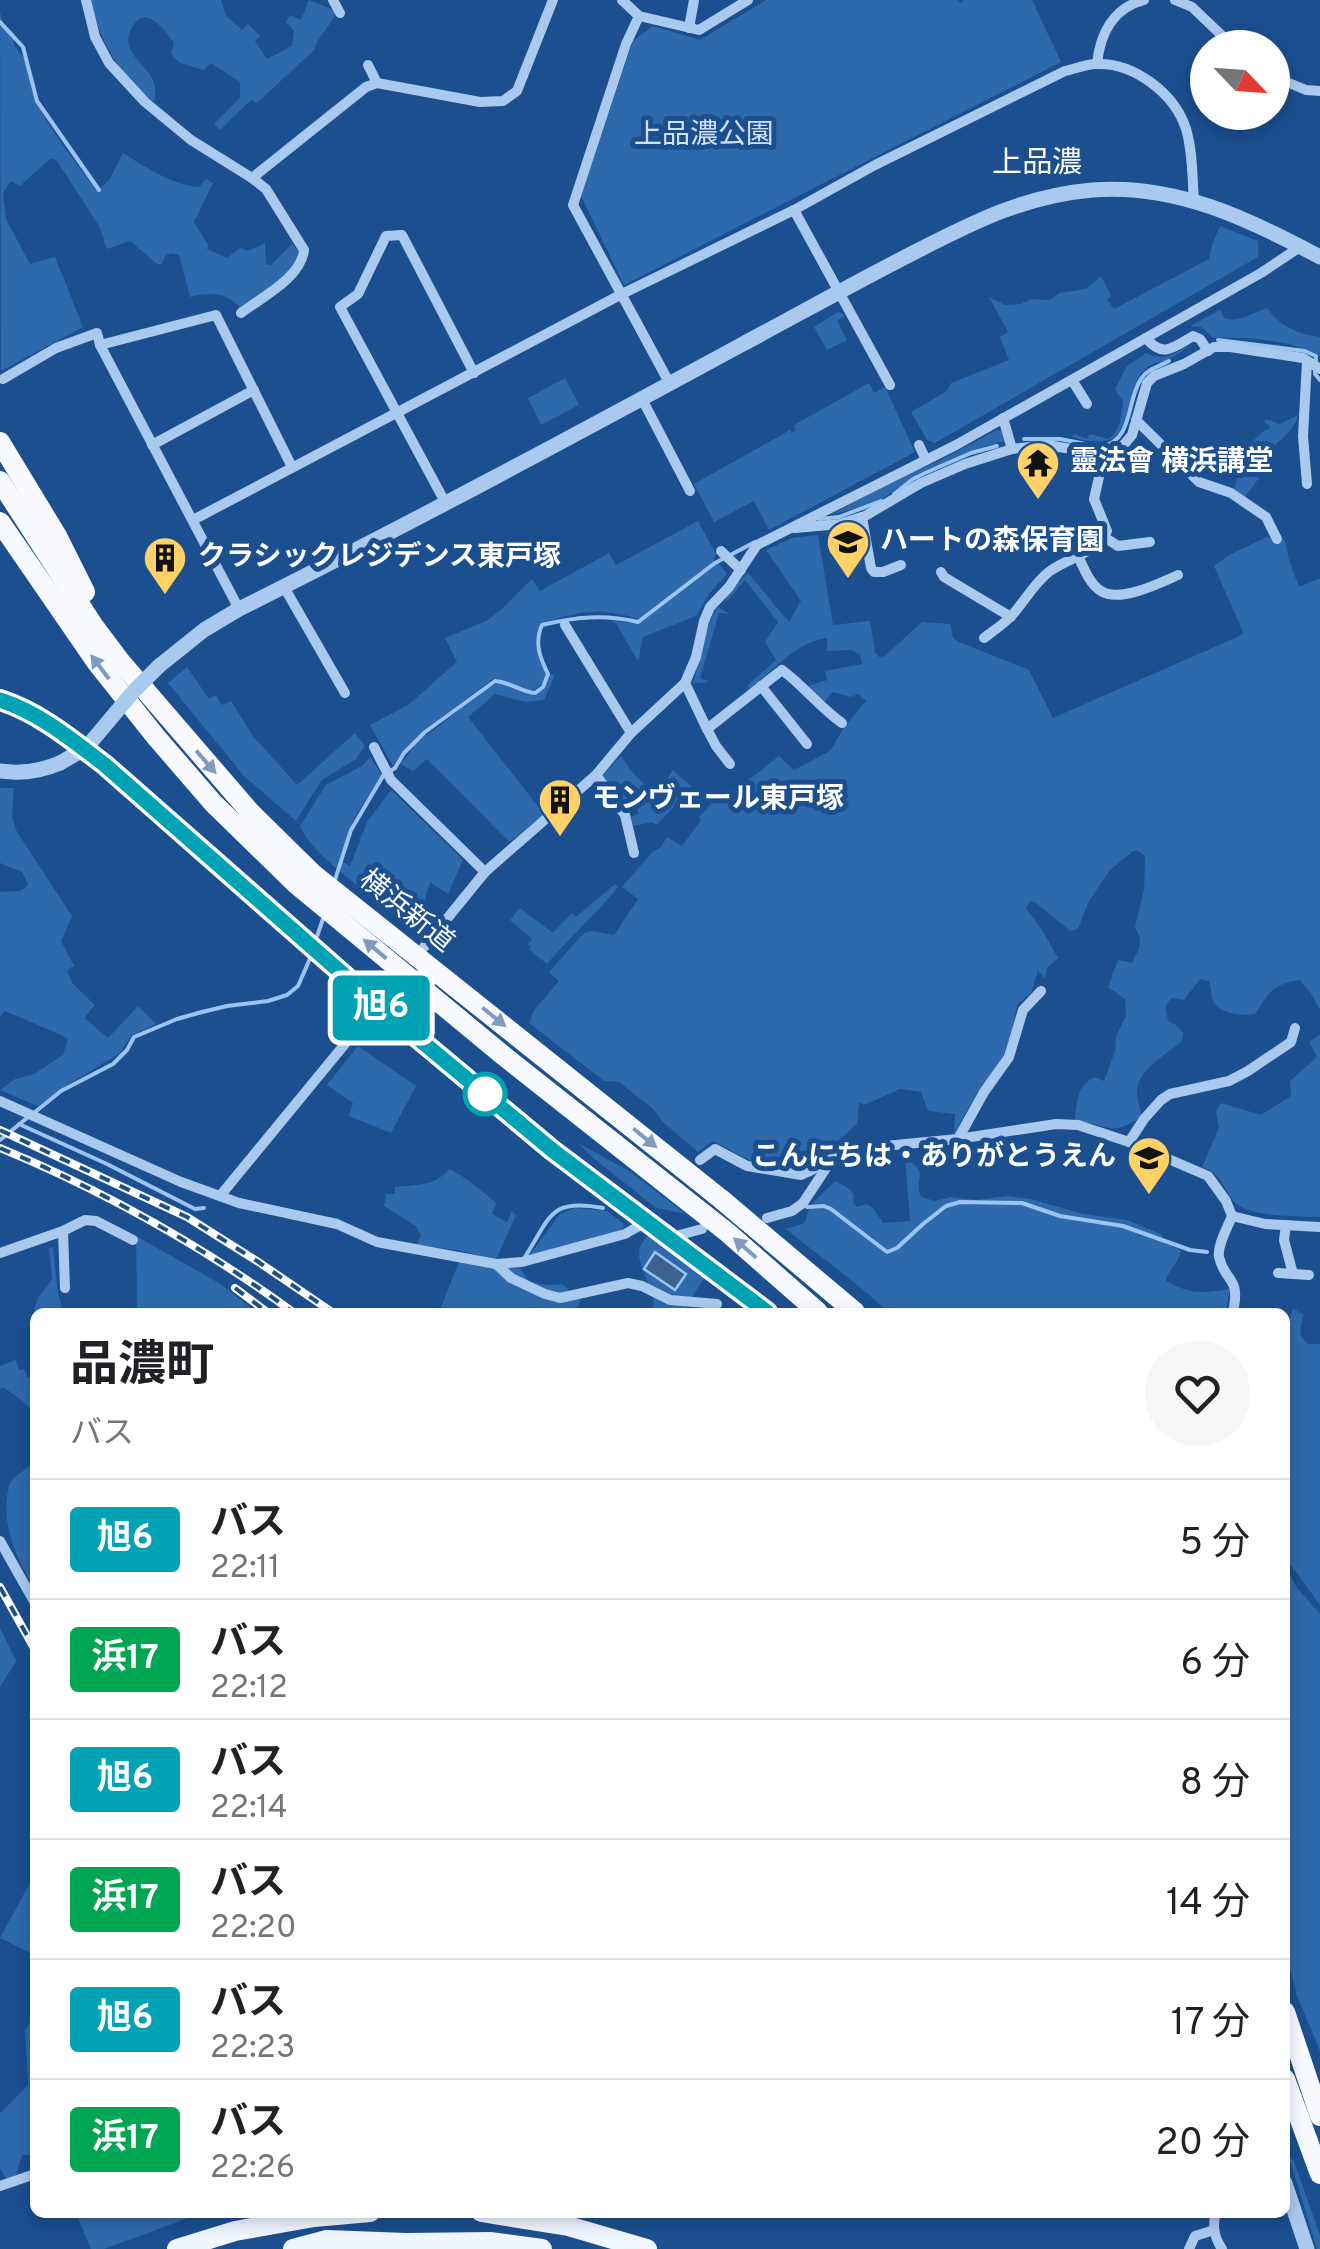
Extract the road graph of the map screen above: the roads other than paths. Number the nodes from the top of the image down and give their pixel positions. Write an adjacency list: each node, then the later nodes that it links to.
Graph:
1 (86, 0): 18 (street)
2 (333, 0): 9 (street)
3 (552, 0): 15 (street)
4 (622, 0): 10 (street)
5 (694, 0): 11 (street)
6 (748, 0): 11 (street)
7 (1144, 0): 13 (street)
8 (1176, 0): 12 (street)
9 (340, 13)
10 (639, 16): 11 (street); 24 (street)
11 (689, 28)
12 (1217, 30)
13 (1096, 64): 19 (street); 20 (street)
14 (368, 65): 15 (street)
15 (377, 83): 18 (street)
16 (1290, 83): 17 (street)
17 (1320, 91)
18 (252, 178): 25 (street)
19 (1194, 200): 21 (street); 23 (street)
20 (794, 210): 23 (street); 24 (street)
21 (1300, 247): 22 (street); 26 (street)
22 (1320, 258)
23 (838, 293): 33 (street); 34 (street)
24 (622, 294): 30 (street); 33 (street)
25 (241, 312)
26 (1146, 338): 28 (street); 32 (street)
27 (100, 345): 31 (street); 35 (street); 42 (street)
28 (1208, 351): 29 (street); 40 (street)
29 (1313, 365): 49 (street)
30 (474, 372): 38 (street); 38 (street)
31 (3, 379)
32 (1072, 380): 37 (street); 39 (street)
33 (670, 384): 36 (street)
34 (890, 385)
35 (254, 390): 42 (street); 47 (street)
36 (642, 398): 50 (street); 51 (street)
37 (1086, 404)
38 (397, 413): 47 (street); 51 (street)
39 (1003, 418): 44 (street); 46 (street)
40 (1136, 420): 45 (street); 57 (street)
41 (0, 442): 70 (highway)
42 (152, 445): 53 (street)
43 (918, 445): 46 (street)
44 (1012, 448): 45 (street); 52 (street)
45 (1104, 454): 56 (street)
46 (926, 460): 55 (street)
47 (292, 467): 53 (street)
48 (0, 482): 70 (highway, 横浜新道)
49 (1307, 484)
50 (690, 491)
51 (444, 502): 65 (street)
52 (862, 517): 55 (street); 61 (street)
53 (192, 520): 66 (street)
54 (0, 522): 113 (highway, 横浜新道, one-way to 54)
55 (790, 528): 62 (street)
56 (1104, 537): 58 (street); 60 (street)
57 (1277, 538)
58 (1150, 542)
59 (720, 551): 62 (street)
60 (1079, 558): 64 (street); 67 (street)
61 (901, 564)
62 (740, 570): 71 (street)
63 (941, 572): 67 (street)
64 (1178, 575)
65 (284, 587): 66 (street); 73 (street)
66 (239, 609): 81 (street, bridge)
67 (1012, 617): 69 (street)
68 (565, 625): 77 (street)
69 (984, 638)
70 (120, 661): 114 (highway, 横浜新道, one-way to 114)
71 (685, 682): 76 (street); 77 (street)
72 (761, 686): 75 (street); 76 (street); 78 (street)
73 (345, 692)
74 (0, 700): 88 (street)
75 (842, 722)
76 (707, 728): 80 (street)
77 (631, 733): 82 (street)
78 (807, 744)
79 (374, 747): 84 (street)
80 (730, 764)
81 (0, 770)
82 (596, 776): 83 (street); 84 (street)
83 (634, 853)
84 (484, 872): 85 (street)
85 (424, 947)
86 (396, 983): 88 (street)
87 (1041, 991): 91 (street)
88 (378, 1005): 95 (street); 98 (street)
89 (1295, 1028): 92 (street)
90 (0, 1101): 95 (street)
91 (958, 1139): 92 (street); 93 (street)
92 (1129, 1142): 96 (street)
93 (836, 1152): 94 (street); 97 (street)
94 (700, 1160)
95 (220, 1196): 106 (street)
96 (1232, 1216): 99 (street); 115 (street)
97 (767, 1218)
98 (646, 1222): 103 (street); 106 (street)
99 (1286, 1225): 100 (street); 108 (street)
100 (1320, 1227)
101 (702, 1229): 103 (street)
102 (64, 1230): 104 (street); 105 (street); 110 (street)
103 (668, 1238): 112 (street)
104 (133, 1240)
105 (0, 1253)
106 (496, 1264): 111 (street)
107 (1278, 1272): 108 (street)
108 (1293, 1274): 109 (street)
109 (1310, 1275)
110 (65, 1288)
111 (717, 1304)
112 (762, 1308)
113 (813, 1308)
114 (849, 1308)
115 (1234, 1308)
116 (0, 1541): 117 (street)
117 (30, 1595)
118 (1290, 2021): 120 (highway)
119 (1290, 2025): 122 (highway)
120 (1320, 2090)
121 (1290, 2093): 123 (highway)
122 (1320, 2116)
123 (1320, 2174)
124 (30, 2176): 125 (street)
125 (0, 2186)
126 (1290, 2199): 137 (street)
127 (308, 2218): 132 (main road, bridge)
128 (518, 2218): 131 (main road)
129 (1215, 2218): 130 (street)
130 (1214, 2230): 135 (street); 136 (street)
131 (639, 2246)
132 (177, 2249)
133 (293, 2249): 134 (main road, bridge)
134 (542, 2249)
135 (1189, 2249)
136 (1222, 2249)
137 (1306, 2249)

